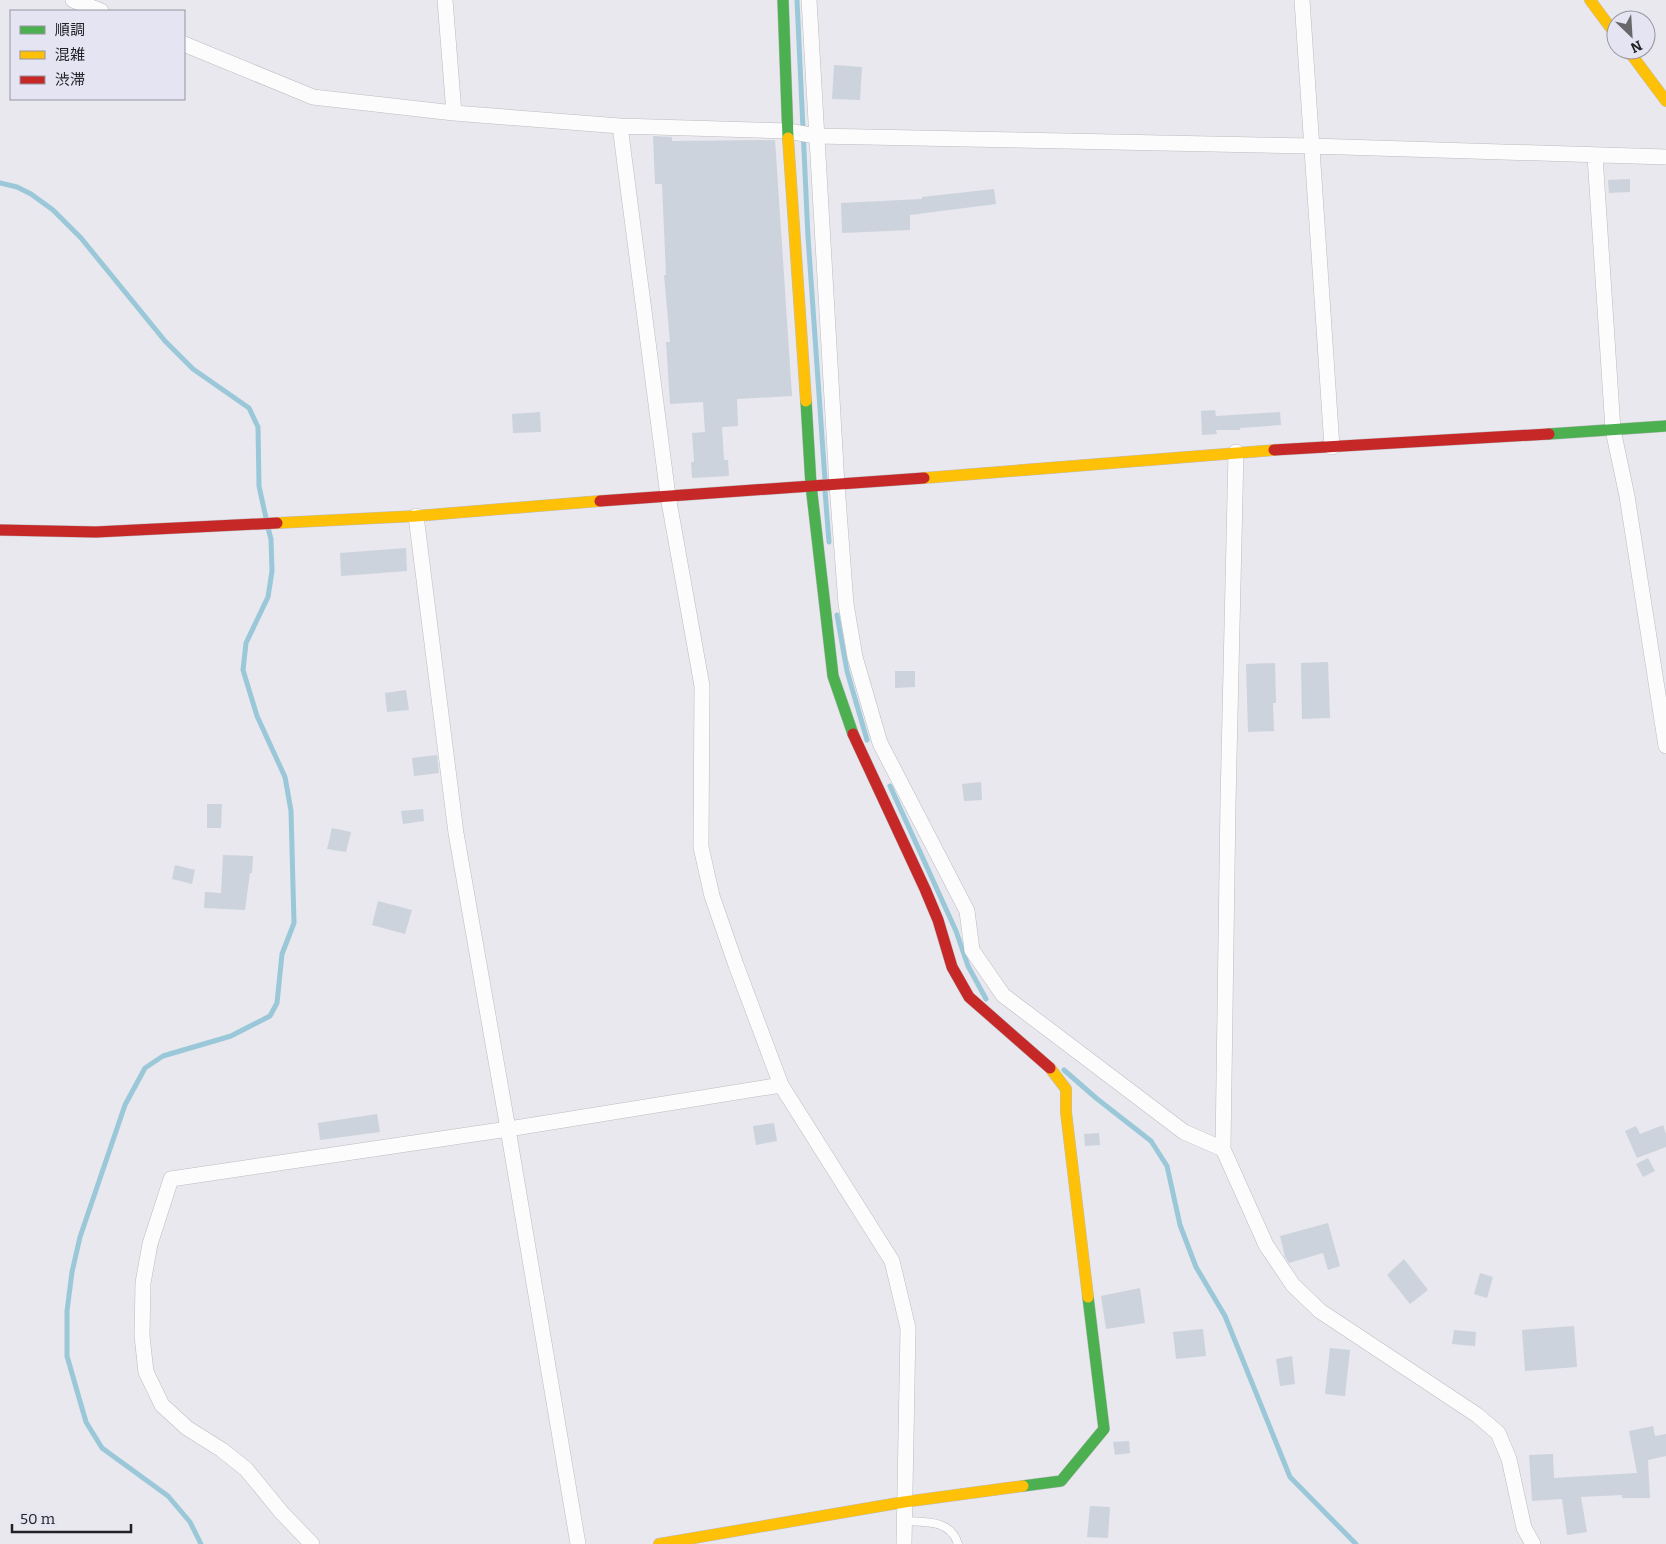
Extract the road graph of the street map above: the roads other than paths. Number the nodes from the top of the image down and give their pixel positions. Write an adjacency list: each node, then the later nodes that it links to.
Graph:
1 (73, 0): 7 (street)
2 (445, 0): 12 (street)
3 (783, 0): 14 (street)
4 (808, 0): 15 (street)
5 (1302, 0): 16 (street)
6 (1590, 0): 8 (street)
7 (98, 10)
8 (1606, 22)
9 (185, 44): 12 (street)
10 (1635, 60): 11 (street)
11 (1666, 101)
12 (454, 113): 13 (street)
13 (620, 126): 14 (street); 25 (street)
14 (788, 131): 15 (street); 23 (street)
15 (816, 136): 16 (street); 24 (street)
16 (1312, 146): 17 (street); 21 (street)
17 (1595, 156): 18 (street); 20 (street)
18 (1666, 157)
19 (1666, 426): 20 (street)
20 (1613, 430): 21 (street); 28 (street)
21 (1332, 447): 22 (street)
22 (1236, 452): 24 (street); 31 (street)
23 (811, 485): 24 (street); 25 (street); 32 (street)
24 (837, 485): 31 (street)
25 (668, 496): 26 (street); 29 (street)
26 (416, 516): 27 (street); 30 (street)
27 (0, 530)
28 (1666, 746)
29 (781, 1085): 30 (street); 32 (street)
30 (508, 1128): 34 (street); 35 (street)
31 (1223, 1148): 39 (street)
32 (904, 1502): 33 (street); 36 (street)
33 (904, 1521): 37 (street); 38 (lane)
34 (312, 1544)
35 (578, 1544)
36 (658, 1544)
37 (904, 1544)
38 (958, 1544)
39 (1532, 1544)

